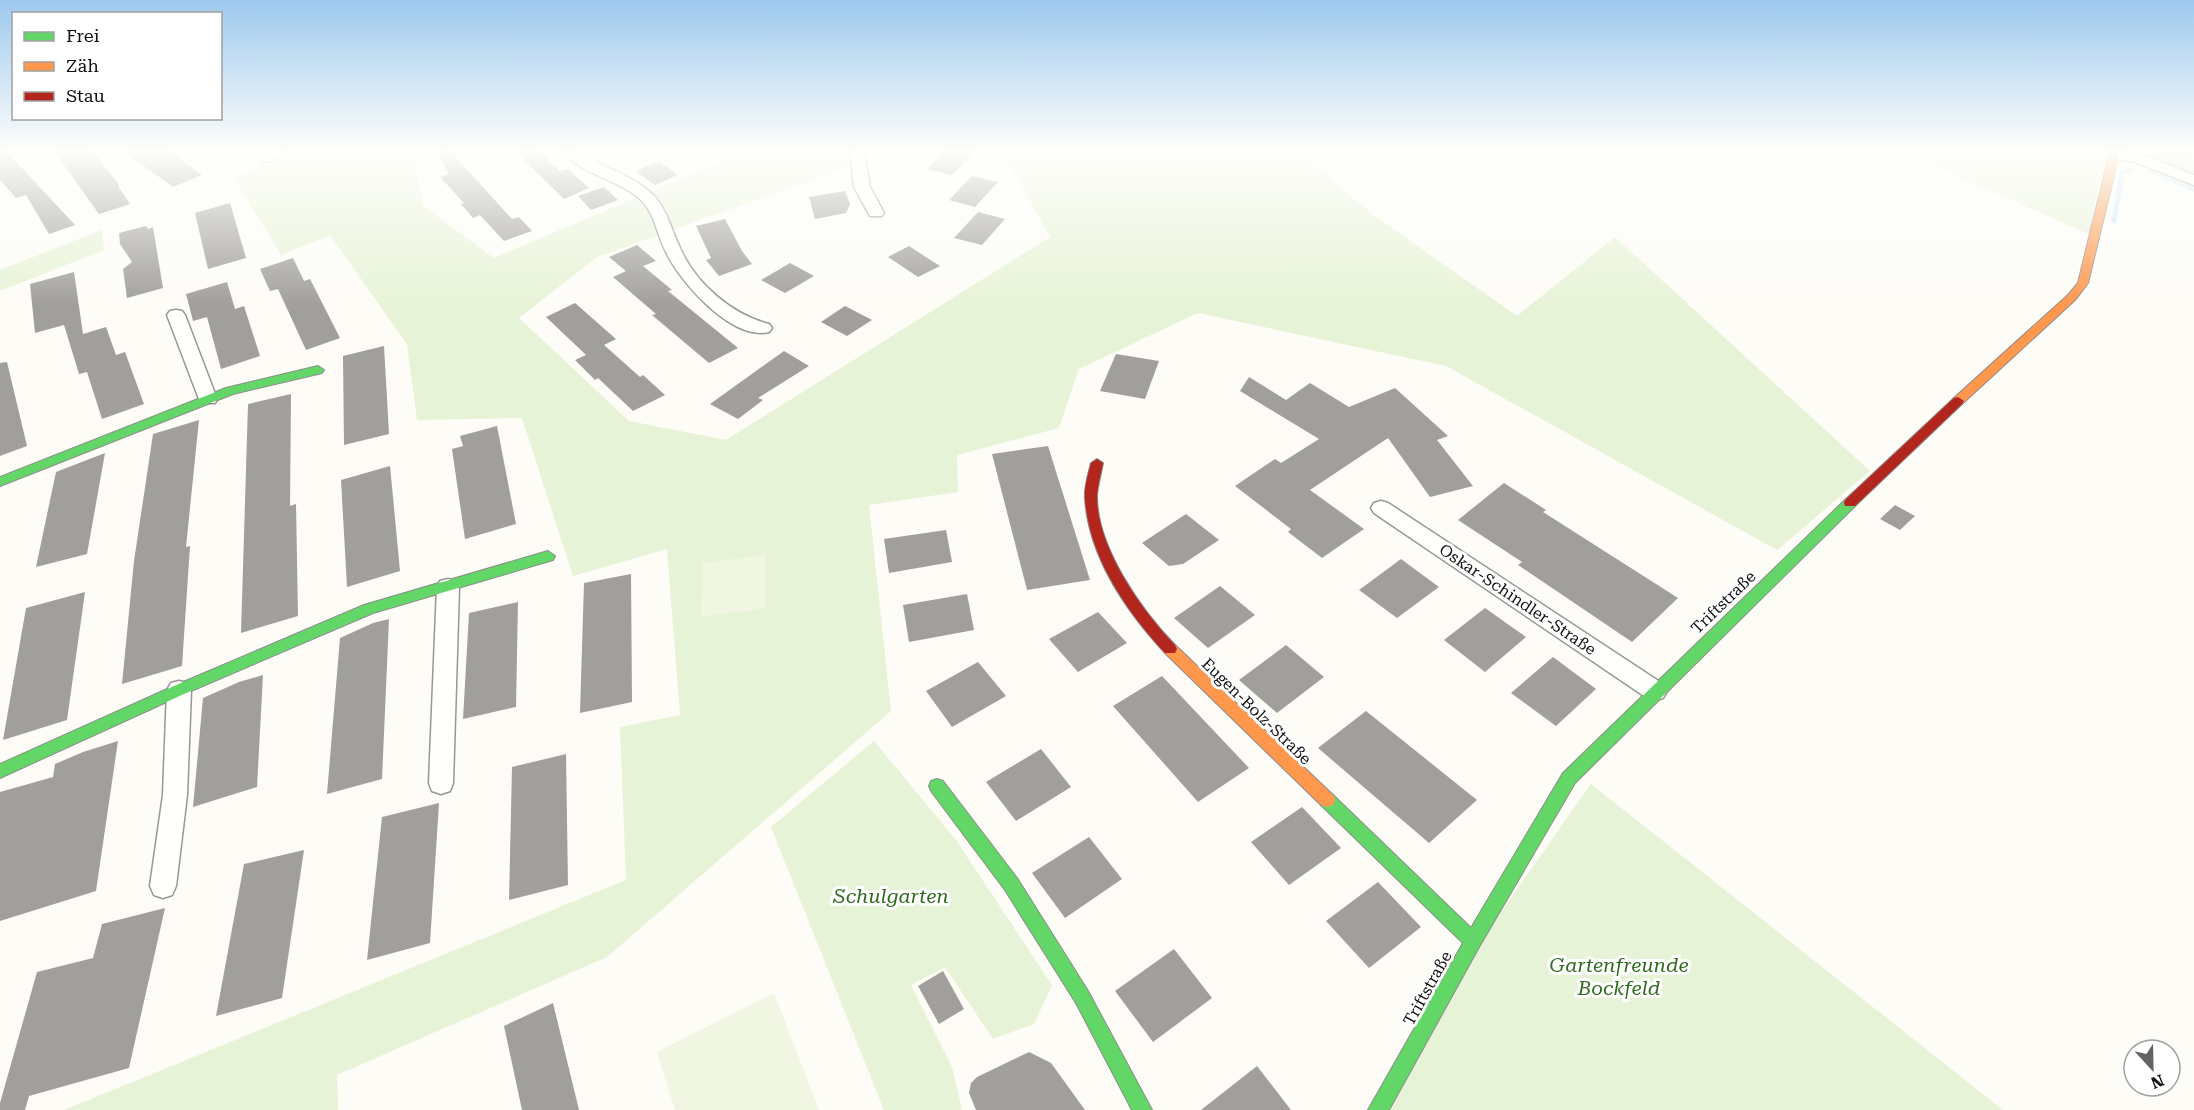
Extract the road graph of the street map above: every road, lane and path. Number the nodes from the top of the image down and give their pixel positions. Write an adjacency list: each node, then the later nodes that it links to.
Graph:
1 (651, 203): 6 (street)
2 (871, 203): 4 (street)
3 (2102, 203): 15 (street, Triftstraße)
4 (876, 213)
5 (176, 315): 8 (street)
6 (763, 328)
7 (318, 370): 8 (street)
8 (208, 399): 10 (street)
9 (1097, 463): 20 (street, Eugen-Bolz-Straße)
10 (0, 482)
11 (1381, 508): 15 (street, Oskar-Schindler-Straße)
12 (548, 556): 13 (street)
13 (448, 587): 14 (street); 17 (street)
14 (179, 690): 16 (street); 19 (street)
15 (1655, 691): 20 (street, Triftstraße)
16 (0, 771)
17 (441, 783)
18 (937, 786): 21 (street)
19 (163, 886)
20 (1473, 941): 22 (street, Triftstraße)
21 (1142, 1110)
22 (1378, 1110)

